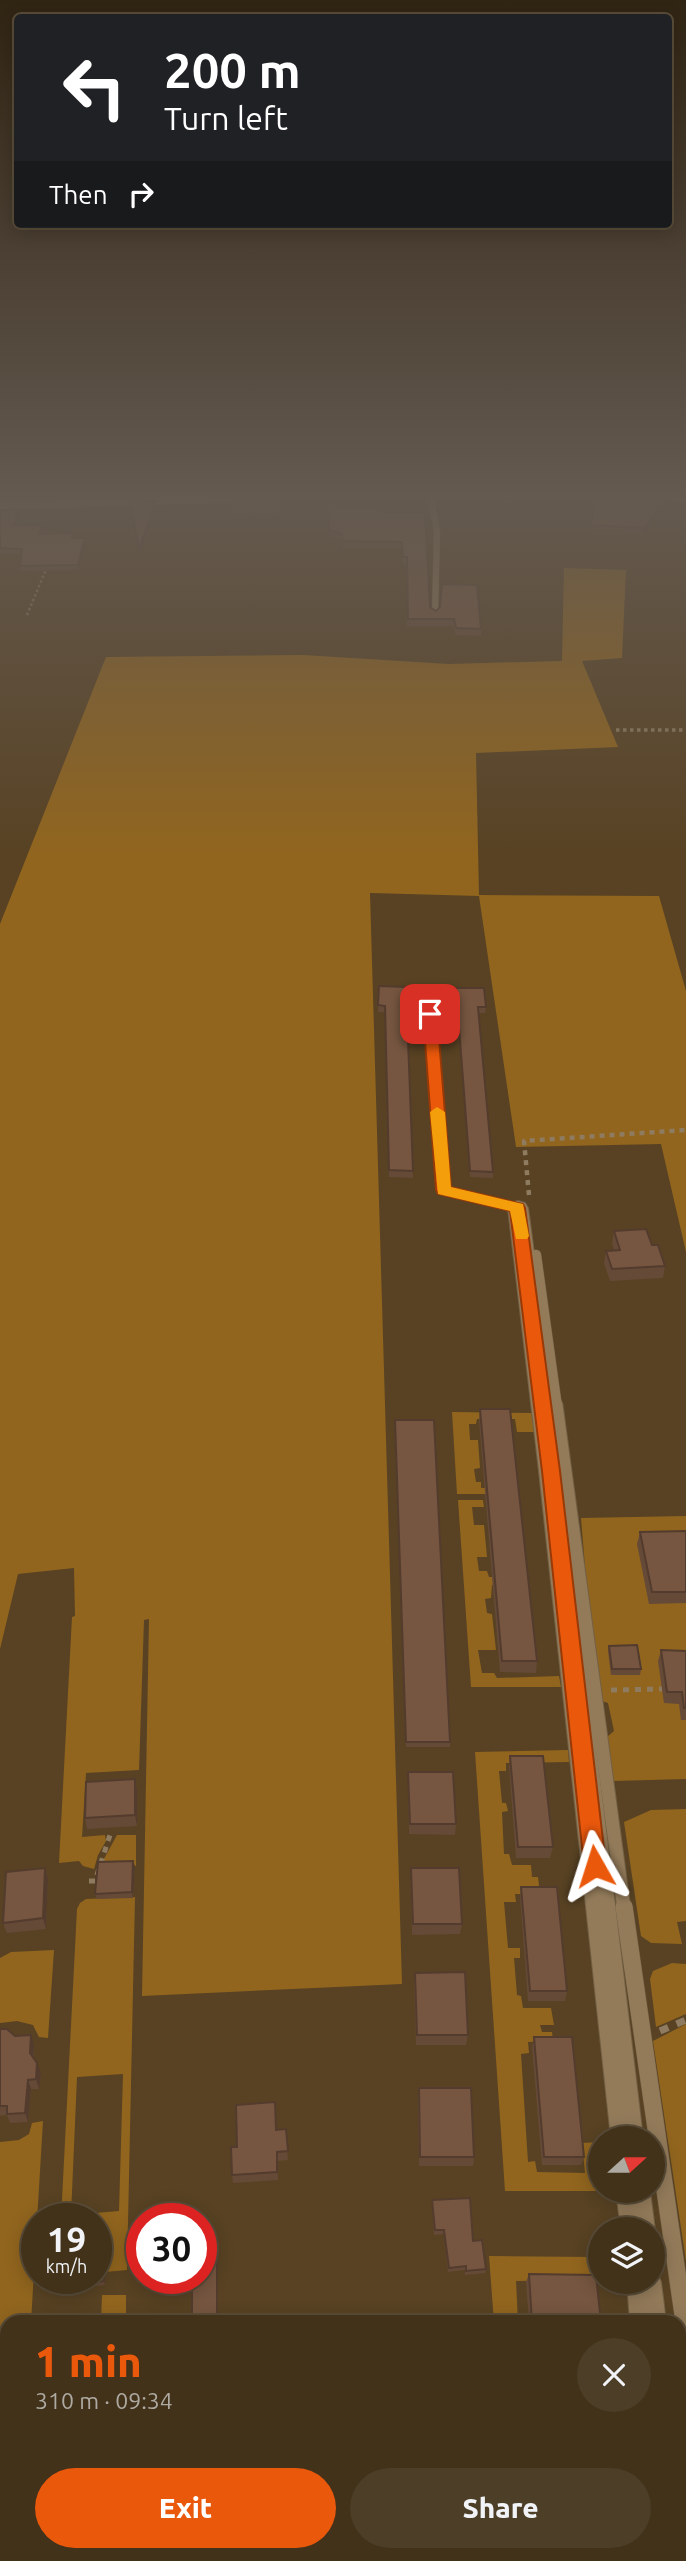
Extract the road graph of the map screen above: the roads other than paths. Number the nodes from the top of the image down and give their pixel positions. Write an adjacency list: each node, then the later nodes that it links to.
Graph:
1 (430, 1014): 2 (lane)
2 (524, 1206): 4 (street)
3 (536, 1255): 7 (lane)
4 (626, 2126)
5 (646, 2294): 6 (street)
6 (648, 2315)
7 (683, 2315)

